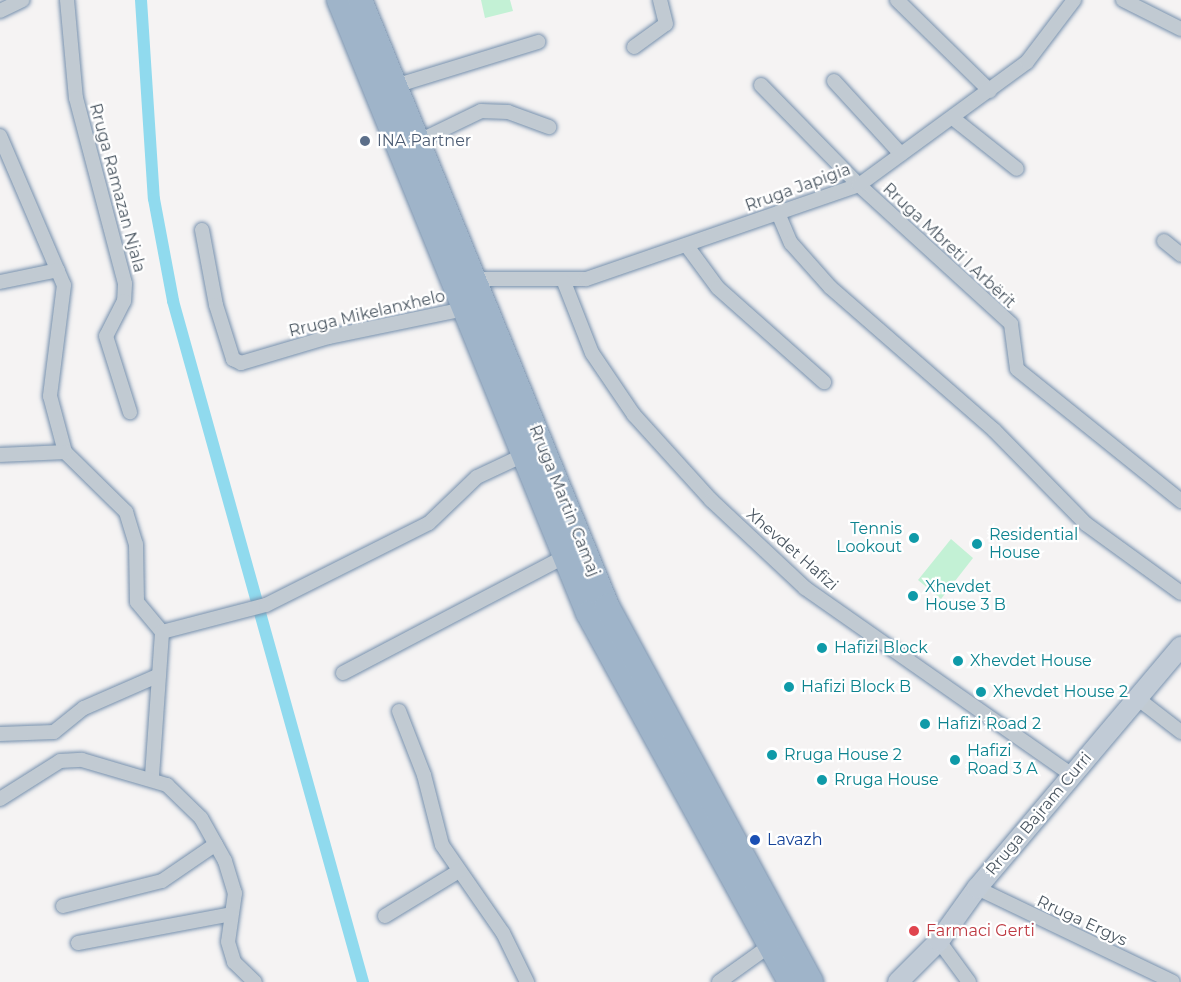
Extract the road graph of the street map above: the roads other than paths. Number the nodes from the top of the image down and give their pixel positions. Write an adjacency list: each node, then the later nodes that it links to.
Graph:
1 (23, 0): 9 (street)
2 (67, 0): 35 (street, Rruga Ramazan Njala)
3 (339, 0): 33 (highway, Rruga Martin Camaj)
4 (360, 0): 15 (highway, Rruga Martin Camaj)
5 (660, 0): 12 (street)
6 (897, 0): 16 (street)
7 (1074, 0): 16 (street, Rruga Japigia)
8 (1123, 0): 10 (street)
9 (0, 11)
10 (1181, 29)
11 (538, 42): 15 (street)
12 (634, 47)
13 (834, 81): 21 (street)
14 (761, 85): 23 (street, Rruga Mbreti I Arbërit)
15 (395, 86): 20 (highway, Rruga Martin Camaj)
16 (990, 91): 17 (street, Rruga Japigia)
17 (954, 119): 21 (street, Rruga Japigia); 22 (street)
18 (549, 127): 20 (street)
19 (0, 136): 29 (street)
20 (417, 142): 30 (highway, Rruga Martin Camaj)
21 (901, 154): 23 (street, Rruga Japigia)
22 (1017, 169)
23 (859, 185): 24 (street, Rruga Japigia); 39 (street, Rruga Mbreti I Arbërit)
24 (778, 213): 27 (street, Rruga Japigia); 41 (street)
25 (202, 230): 33 (street, Rruga Mikelanxhelo)
26 (1164, 241): 28 (street)
27 (687, 246): 32 (street, Rruga Japigia); 34 (street)
28 (1181, 255)
29 (58, 270): 31 (street); 36 (street)
30 (472, 279): 32 (street, Rruga Japigia); 66 (highway, Rruga Martin Camaj)
31 (0, 282)
32 (564, 282): 50 (street, Xhevdet Hafizi)
33 (464, 309): 38 (highway, Rruga Martin Camaj)
34 (824, 382)
35 (130, 412)
36 (65, 452): 37 (street); 42 (street)
37 (0, 455)
38 (524, 455): 40 (highway, Rruga Martin Camaj); 42 (street)
39 (1181, 501)
40 (564, 557): 44 (street, Rruga Martin Camaj); 61 (highway, Rruga Martin Camaj)
41 (1181, 593)
42 (162, 632): 45 (street)
43 (1181, 646): 46 (main road, Rruga Bajram Curri)
44 (343, 673)
45 (159, 675): 49 (street); 51 (street)
46 (1137, 698): 48 (street); 50 (main road, Rruga Bajram Curri)
47 (399, 711): 54 (street)
48 (1181, 732)
49 (0, 734)
50 (1071, 774): 55 (main road, Rruga Bajram Curri)
51 (152, 776): 52 (street); 53 (street)
52 (0, 799)
53 (216, 844): 56 (street); 57 (street)
54 (459, 871): 58 (street); 63 (street)
55 (977, 888): 59 (main road, Rruga Bajram Curri); 69 (street, Rruga Ergys)
56 (63, 906)
57 (231, 914): 60 (street); 62 (street)
58 (385, 916)
59 (939, 941): 67 (main road, Rruga Bajram Curri); 68 (street)
60 (78, 943)
61 (772, 944): 64 (street); 65 (highway, Rruga Martin Camaj)
62 (255, 982)
63 (527, 982)
64 (719, 982)
65 (790, 982)
66 (812, 982)
67 (898, 982)
68 (969, 982)
69 (1173, 982)

